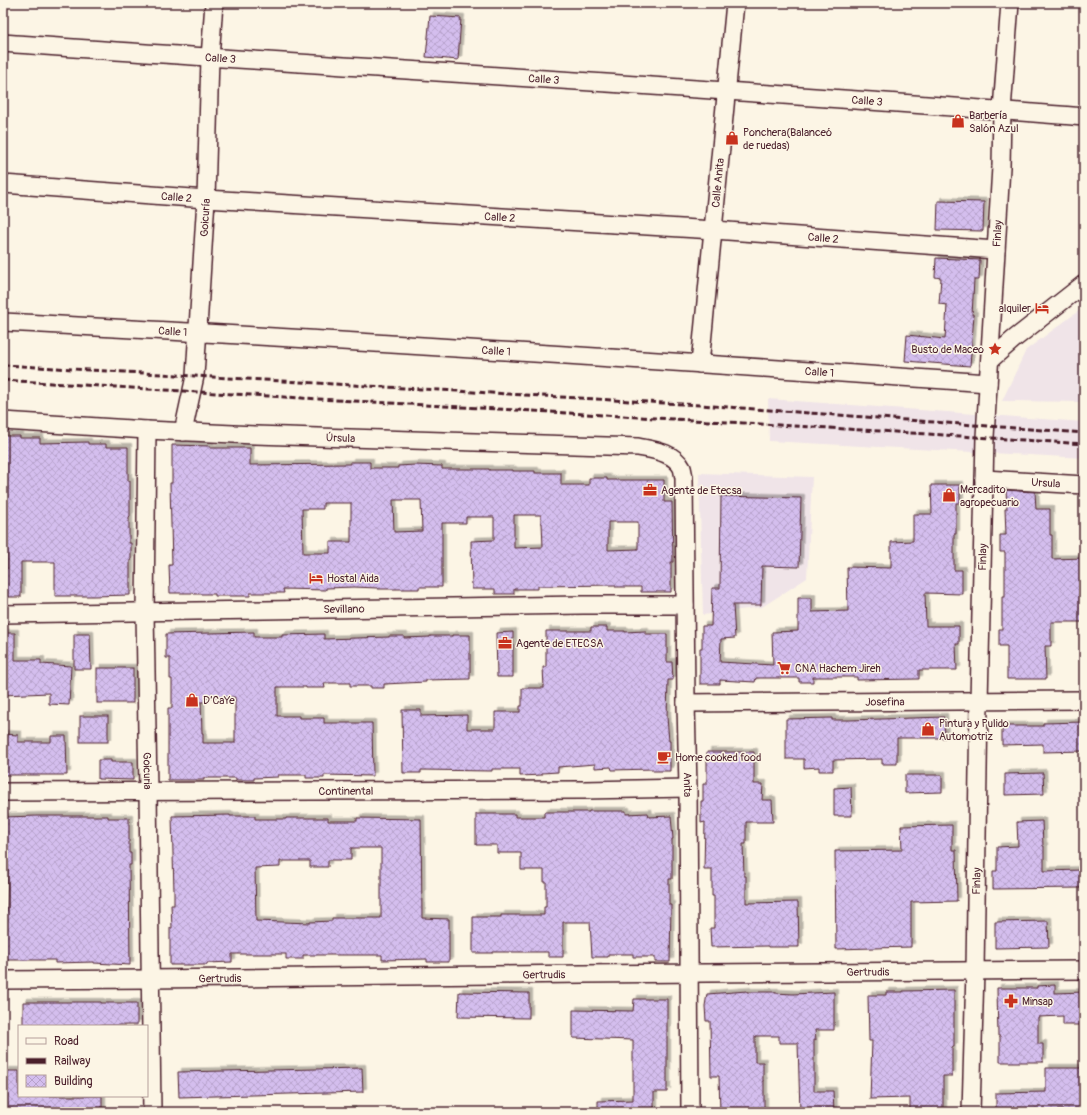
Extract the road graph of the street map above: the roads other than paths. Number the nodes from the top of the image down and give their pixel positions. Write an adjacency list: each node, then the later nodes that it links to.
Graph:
1 (214, 3): 5 (street, Goicuría)
2 (735, 3): 6 (street, Calle Anita)
3 (1010, 3): 7 (street, Finlay)
4 (3, 43): 5 (street, Calle 3)
5 (210, 58): 6 (street, Calle 3); 10 (street, Goicuría)
6 (727, 91): 7 (street, Calle 3); 11 (street, Calle Anita)
7 (1002, 110): 8 (street, Calle 3); 12 (street, Finlay)
8 (1084, 117)
9 (3, 184): 10 (street, Calle 2)
10 (206, 199): 11 (street, Calle 2); 15 (street, Goicuría)
11 (714, 230): 12 (street, Calle 2); 17 (street, Calle Anita)
12 (996, 250): 16 (street, Finlay)
13 (1084, 284): 16 (street)
14 (3, 322): 15 (street, Calle 1)
15 (197, 332): 17 (street, Calle 1); 21 (street, Goicuría)
16 (990, 360): 18 (street, Finlay)
17 (700, 364): 18 (street, Calle 1)
18 (988, 383): 23 (street, Finlay)
19 (3, 421): 20 (street, Úrsula)
20 (147, 430): 21 (street, Úrsula); 26 (street, Goicuria)
21 (183, 432): 22 (street, Úrsula)
22 (676, 460): 25 (street, Anita)
23 (984, 479): 24 (street, Ursula); 29 (street, Finlay)
24 (1084, 485)
25 (685, 605): 26 (street, Sevillano); 30 (street, Anita)
26 (145, 612): 27 (street, Sevillano); 32 (street, Goicuria)
27 (3, 614)
28 (1084, 700): 29 (street, Josefina)
29 (979, 702): 30 (street, Josefina); 35 (street, Finlay)
30 (686, 703): 31 (street, Anita)
31 (688, 788): 32 (street, Continental); 36 (street, Anita)
32 (148, 791): 33 (street, Continental); 37 (street, Goicuria)
33 (3, 792)
34 (1084, 970): 35 (street, Gertrudis)
35 (974, 971): 36 (street, Gertrudis); 41 (street, Finlay)
36 (689, 973): 37 (street, Gertrudis); 40 (street, Anita)
37 (150, 979): 38 (street, Gertrudis); 39 (street, Goicuria)
38 (3, 980)
39 (152, 1112)
40 (690, 1112)
41 (971, 1112)

